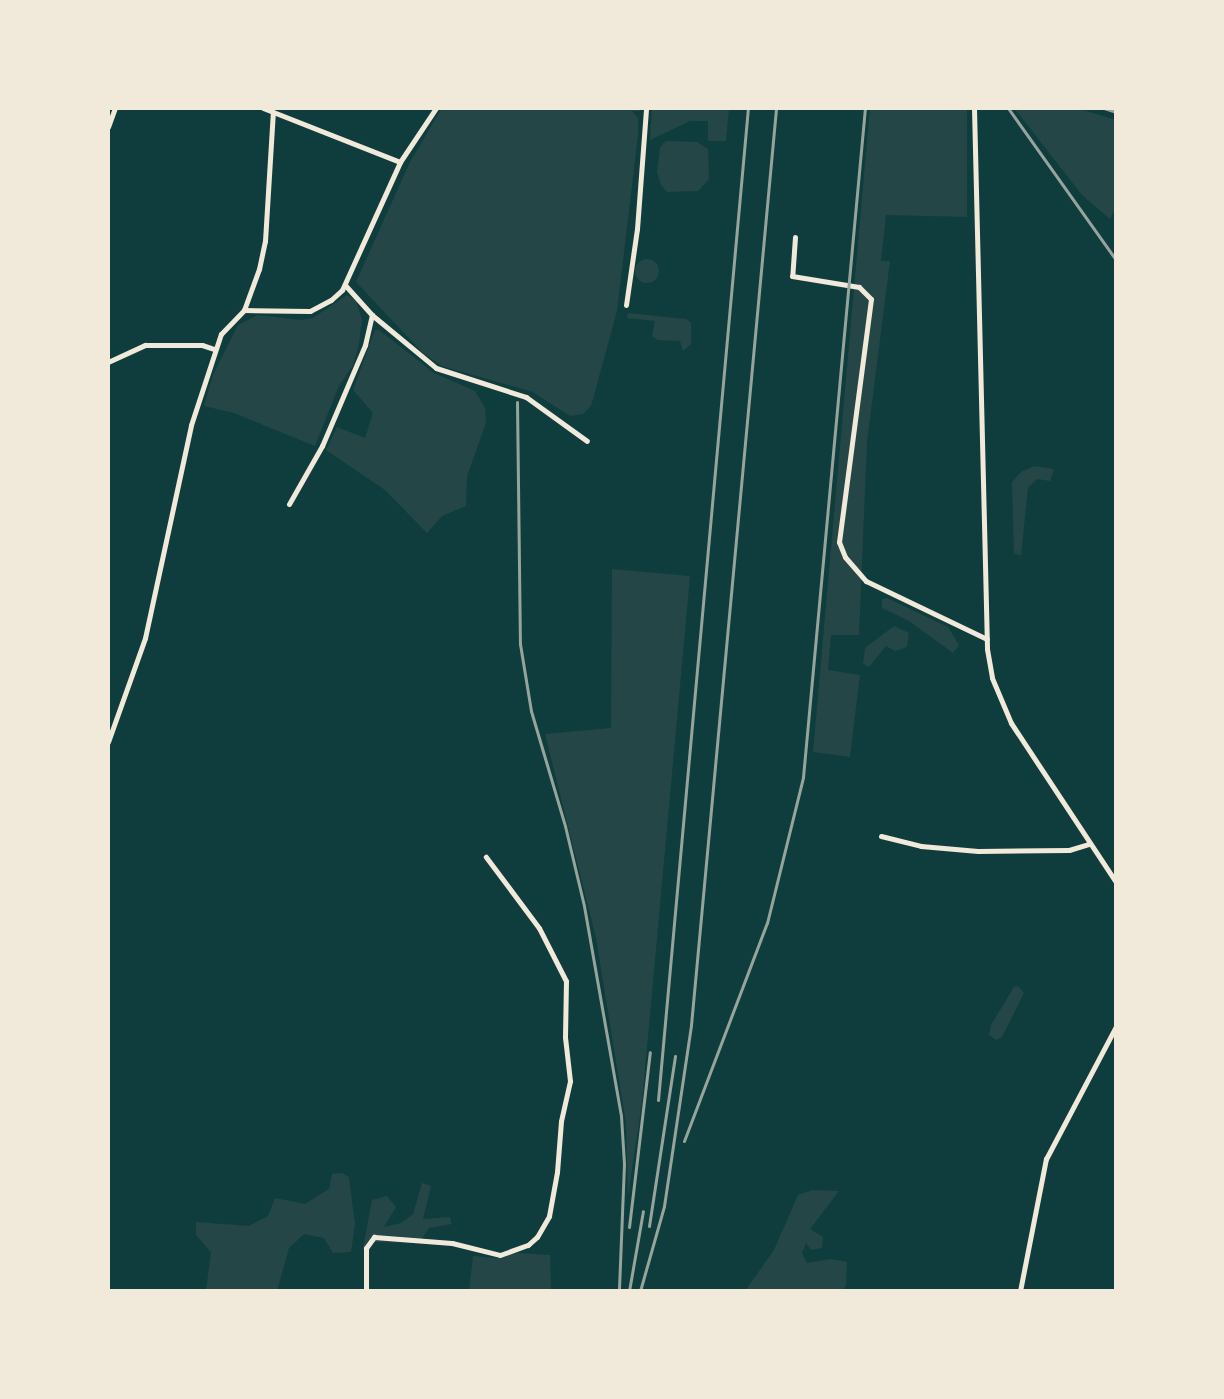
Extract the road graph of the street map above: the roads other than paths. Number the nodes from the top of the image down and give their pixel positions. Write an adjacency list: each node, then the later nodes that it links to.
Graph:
1 (115, 108): 7 (street)
2 (263, 108): 6 (street)
3 (436, 108): 8 (street)
4 (646, 108): 11 (street)
5 (974, 108): 18 (street)
6 (273, 112): 8 (street); 12 (street)
7 (108, 127)
8 (400, 162): 10 (street)
9 (795, 237): 18 (street)
10 (345, 285): 12 (street); 13 (street)
11 (626, 305)
12 (244, 310): 14 (street)
13 (372, 315): 16 (street); 17 (street)
14 (214, 349): 15 (street); 19 (street)
15 (108, 362)
16 (587, 441)
17 (289, 504)
18 (987, 639): 21 (street)
19 (108, 742)
20 (881, 836): 21 (street)
21 (1090, 844): 23 (street)
22 (486, 857): 25 (street)
23 (1116, 882)
24 (1116, 1026): 26 (street)
25 (366, 1291)
26 (1020, 1291)

